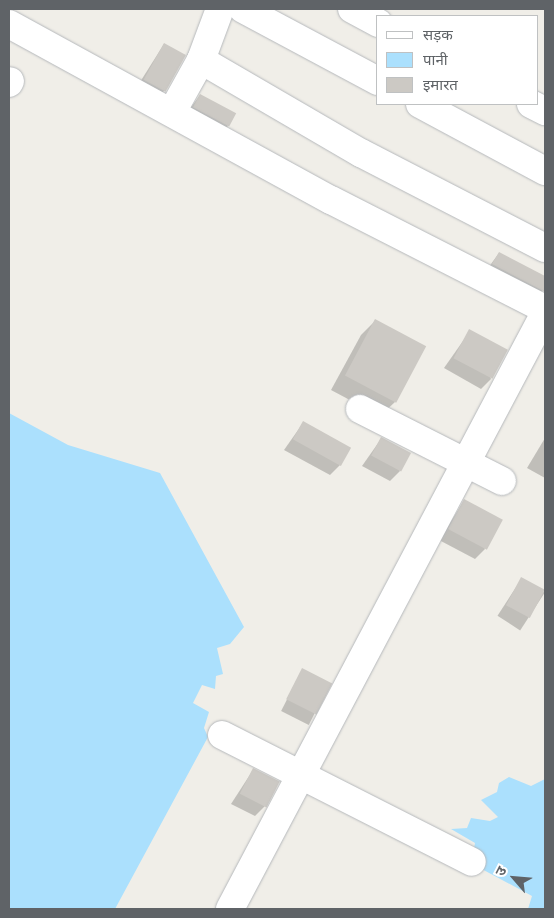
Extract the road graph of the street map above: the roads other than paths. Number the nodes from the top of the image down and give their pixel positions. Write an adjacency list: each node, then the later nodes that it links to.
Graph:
1 (220, 9): 6 (street)
2 (243, 9): 7 (street)
3 (352, 9): 4 (street)
4 (376, 21)
5 (9, 24): 11 (street)
6 (201, 60): 11 (street); 13 (street)
7 (376, 80)
8 (422, 105): 12 (street)
9 (533, 105): 10 (street)
10 (545, 111)
11 (172, 112): 14 (street)
12 (545, 171)
13 (545, 248)
14 (545, 309)
15 (545, 314): 17 (street)
16 (360, 409): 17 (street)
17 (466, 460): 18 (street); 20 (street)
18 (502, 481)
19 (222, 735): 20 (street)
20 (302, 774): 21 (street); 22 (street)
21 (472, 862)
22 (233, 908)

